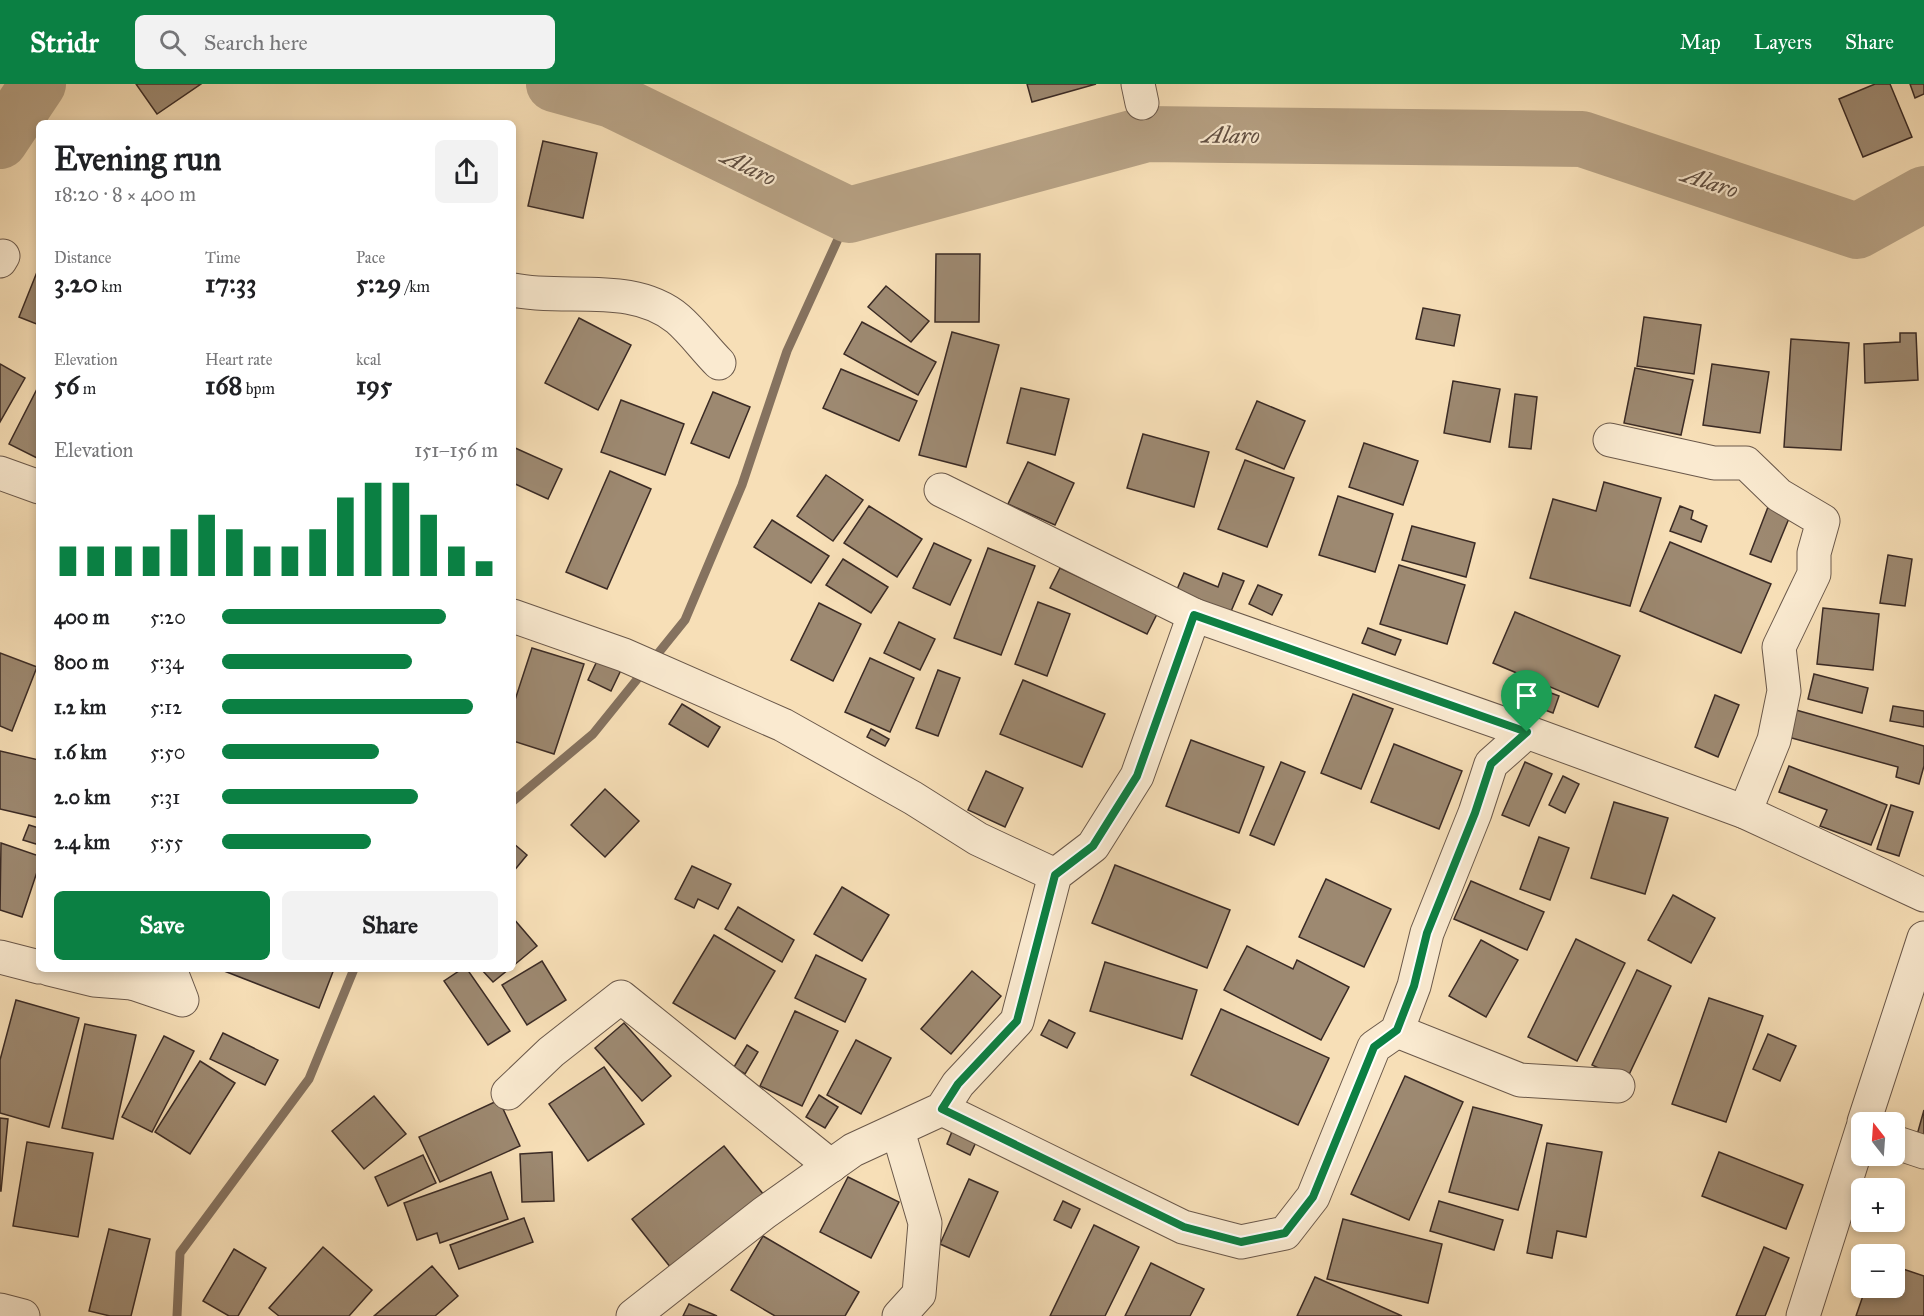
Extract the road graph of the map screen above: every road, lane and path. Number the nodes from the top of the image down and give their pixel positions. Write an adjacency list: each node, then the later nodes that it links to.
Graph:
1 (516, 291): 2 (street)
2 (719, 363)
3 (1610, 440): 10 (street)
4 (0, 473): 5 (street)
5 (36, 486)
6 (941, 490): 7 (street)
7 (1194, 615): 9 (street); 11 (street)
8 (516, 617): 11 (street)
9 (1527, 732): 10 (street); 19 (street)
10 (1745, 812): 12 (street)
11 (1055, 875): 22 (street)
12 (1924, 895)
13 (1924, 938): 23 (street)
14 (0, 957): 15 (street)
15 (36, 966)
16 (61, 972): 18 (street)
17 (171, 972): 18 (street)
18 (145, 976)
19 (1397, 1030): 20 (street); 22 (street)
20 (1618, 1086)
21 (508, 1093): 28 (street)
22 (942, 1109): 24 (street)
23 (1867, 1112)
24 (898, 1131): 28 (street); 32 (street)
25 (1905, 1146): 26 (street)
26 (1924, 1152)
27 (1851, 1162): 33 (street)
28 (831, 1166): 31 (street)
29 (0, 1310): 30 (street)
30 (23, 1316)
31 (633, 1316)
32 (899, 1316)
33 (1803, 1316)

